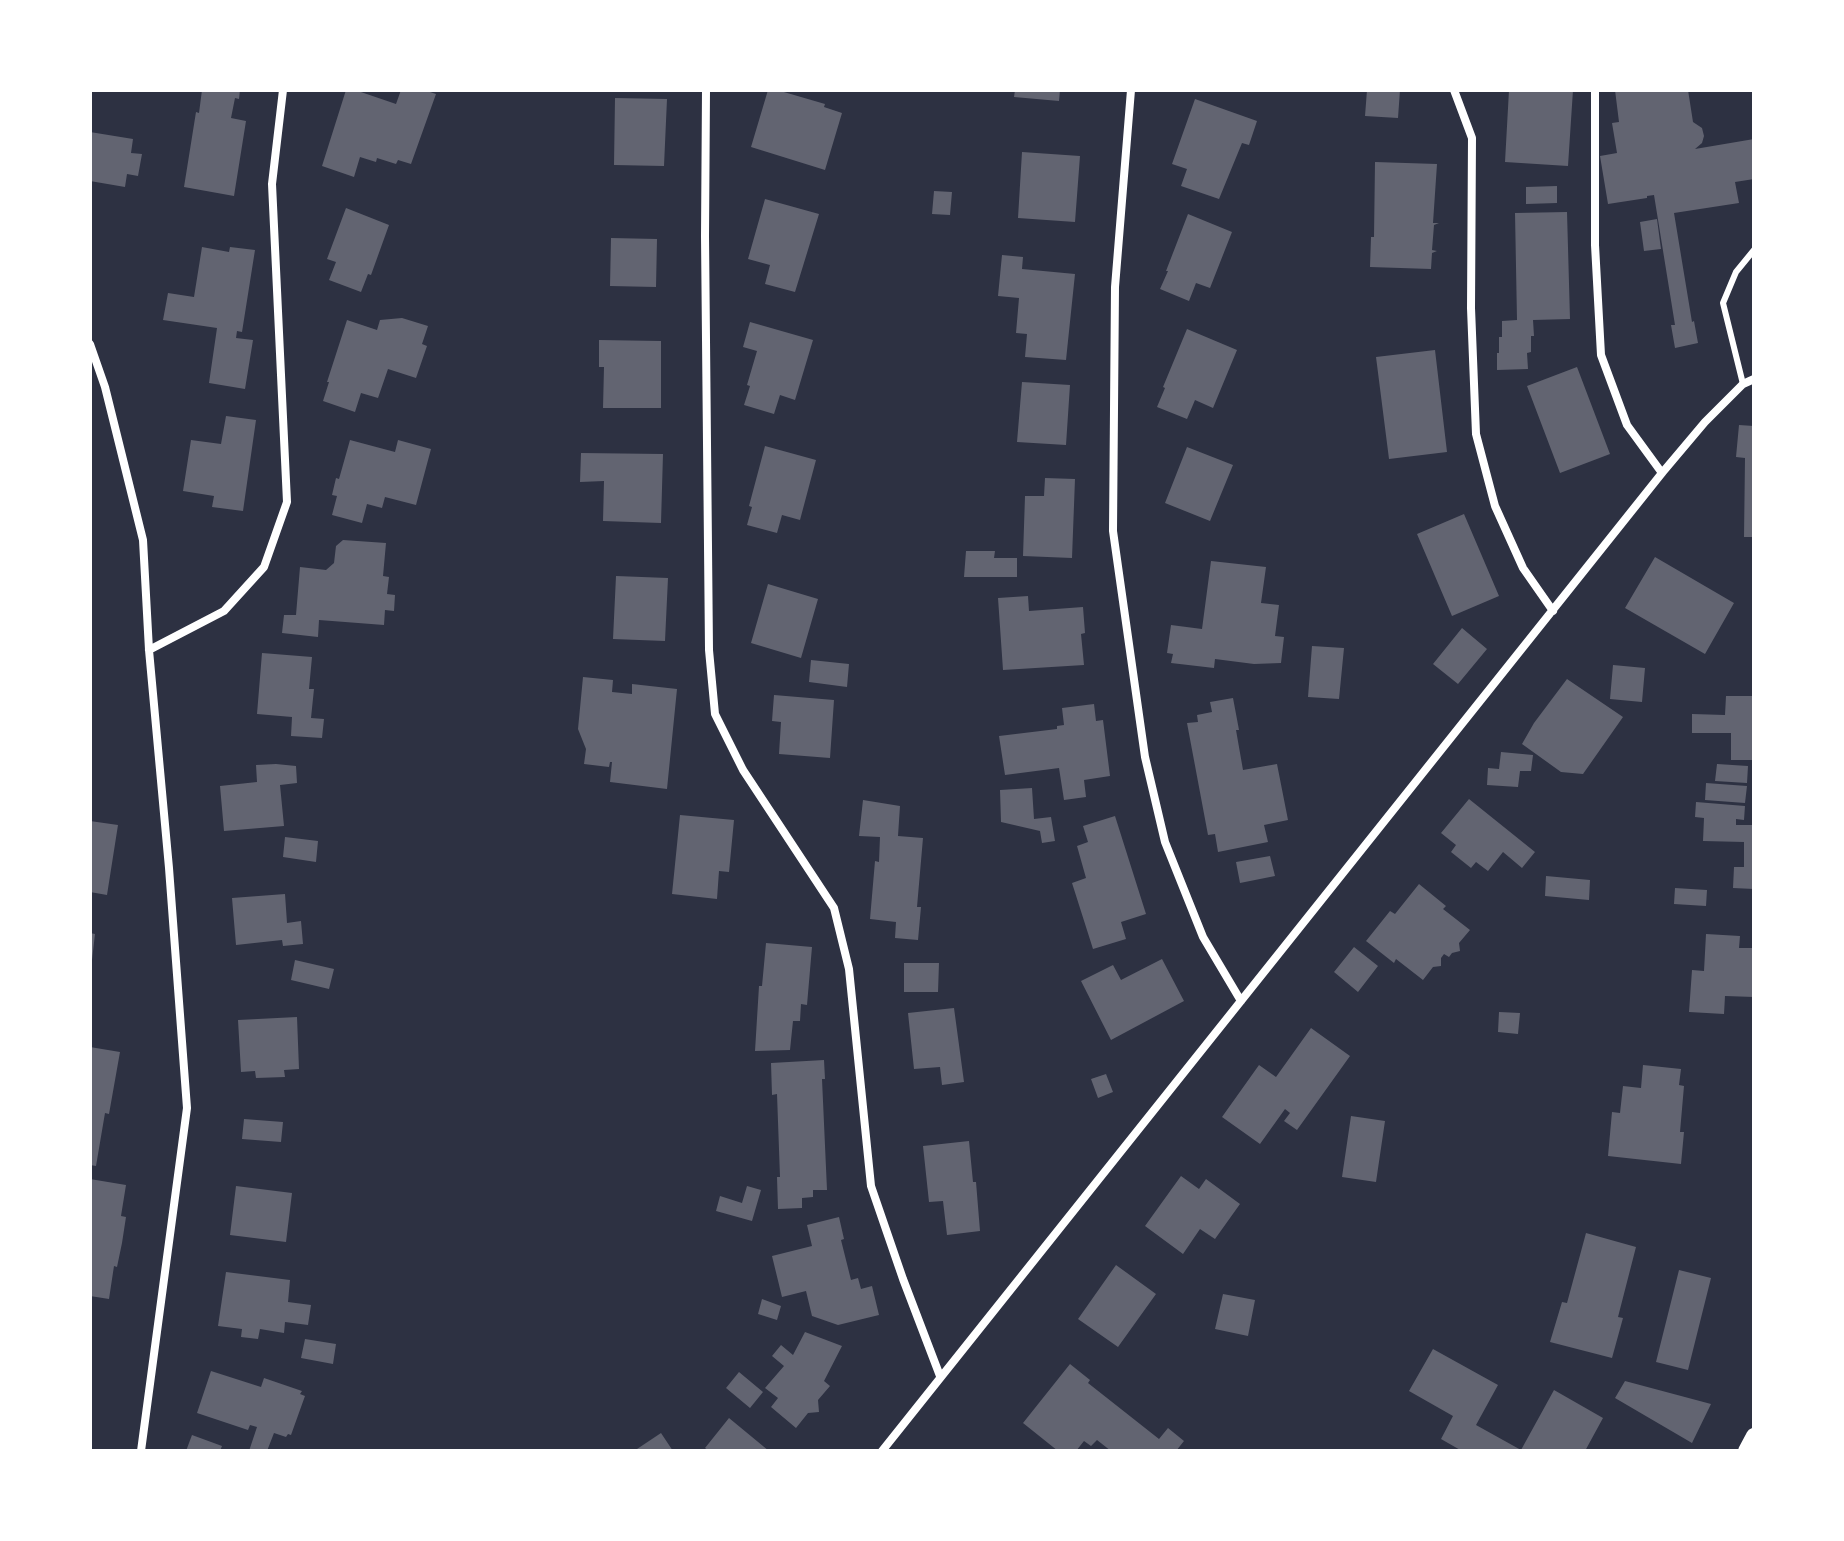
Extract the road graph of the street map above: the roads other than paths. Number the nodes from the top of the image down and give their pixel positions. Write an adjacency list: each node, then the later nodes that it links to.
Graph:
1 (283, 90): 12 (street)
2 (706, 90): 14 (street)
3 (1131, 90): 13 (street)
4 (1454, 90): 11 (street)
5 (1595, 90): 10 (street)
6 (1754, 250): 9 (lane)
7 (90, 344): 12 (street)
8 (1754, 379): 9 (street)
9 (1743, 384): 10 (street)
10 (1662, 473): 11 (street)
11 (1553, 611): 13 (street)
12 (149, 650): 16 (street)
13 (1241, 1001): 14 (street)
14 (940, 1376): 17 (street)
15 (1754, 1436): 18 (main road)
16 (141, 1451)
17 (882, 1451)
18 (1746, 1451)

